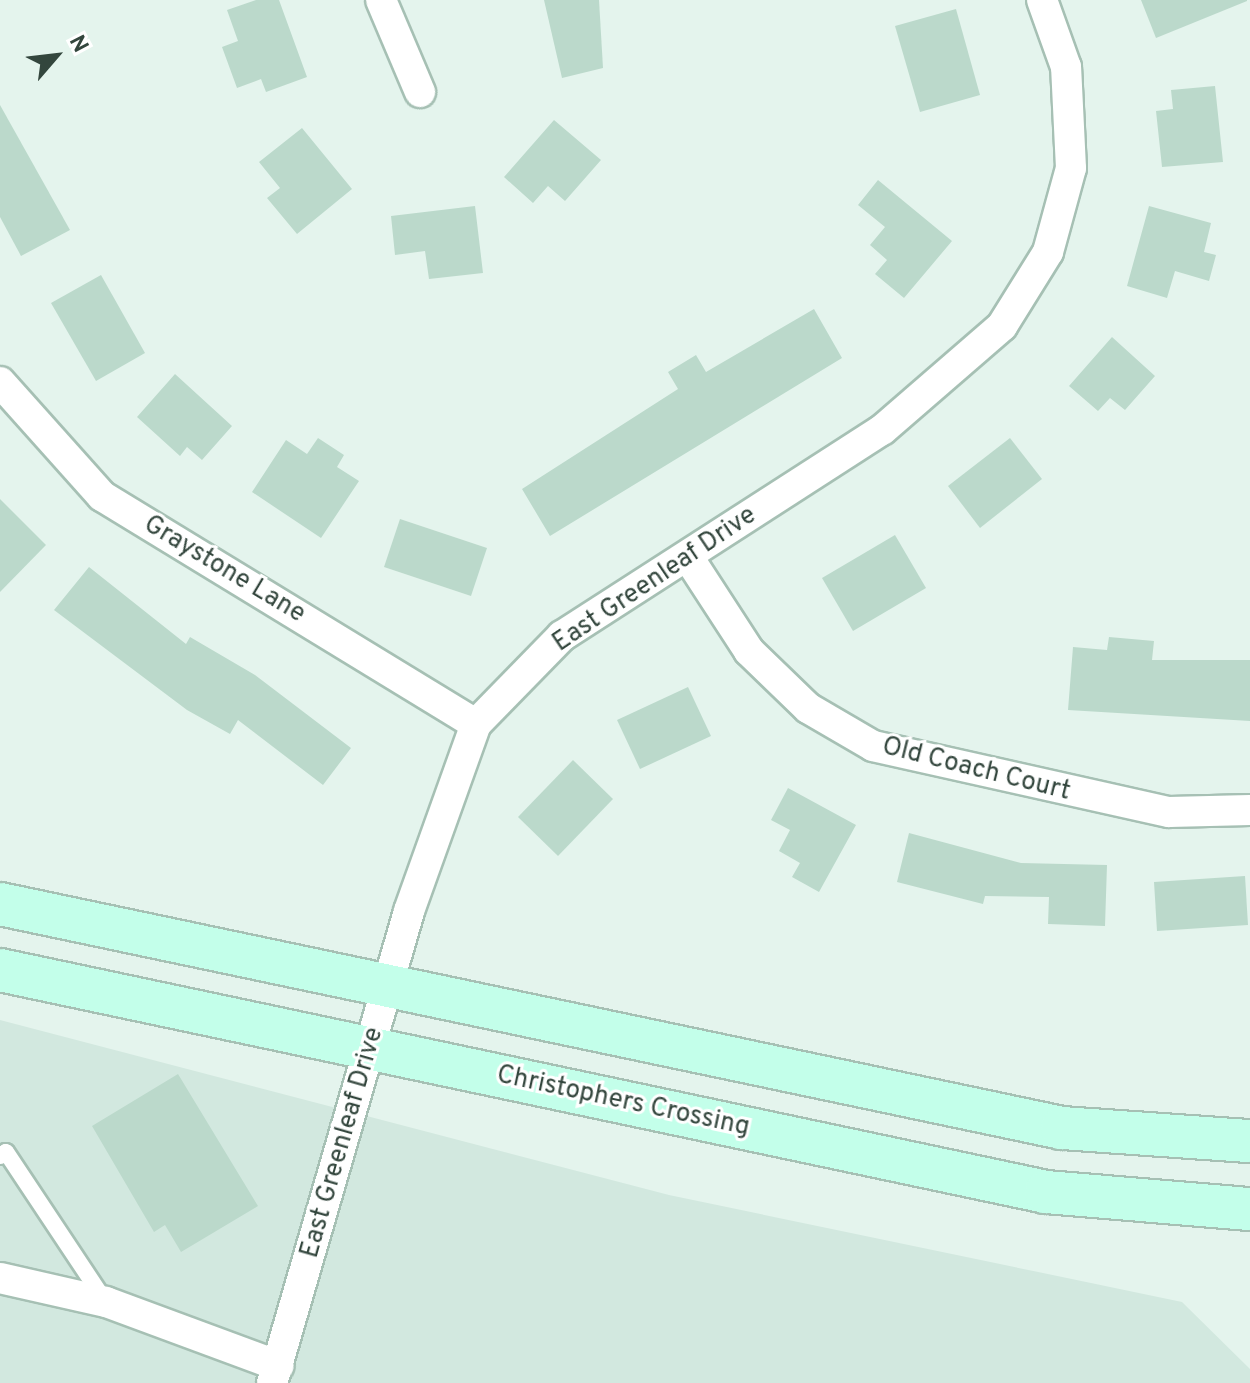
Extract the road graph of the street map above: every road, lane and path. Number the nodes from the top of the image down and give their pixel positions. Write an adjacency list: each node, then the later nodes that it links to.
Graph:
1 (381, 0): 3 (street)
2 (1042, 0): 5 (street, East Greenleaf Drive)
3 (420, 92)
4 (0, 382): 6 (street, Graystone Lane)
5 (688, 557): 6 (street, East Greenleaf Drive); 7 (street, Old Coach Court)
6 (476, 724): 10 (street, East Greenleaf Drive)
7 (1250, 810)
8 (0, 904): 10 (street)
9 (0, 970): 11 (street, Christophers Crossing)
10 (386, 986): 11 (street, East Greenleaf Drive); 12 (street)
11 (372, 1049): 14 (street, Christophers Crossing); 17 (street, East Greenleaf Drive)
12 (1250, 1141)
13 (0, 1156): 16 (lane)
14 (1250, 1209)
15 (0, 1278): 16 (street)
16 (106, 1302): 17 (street)
17 (275, 1375)

